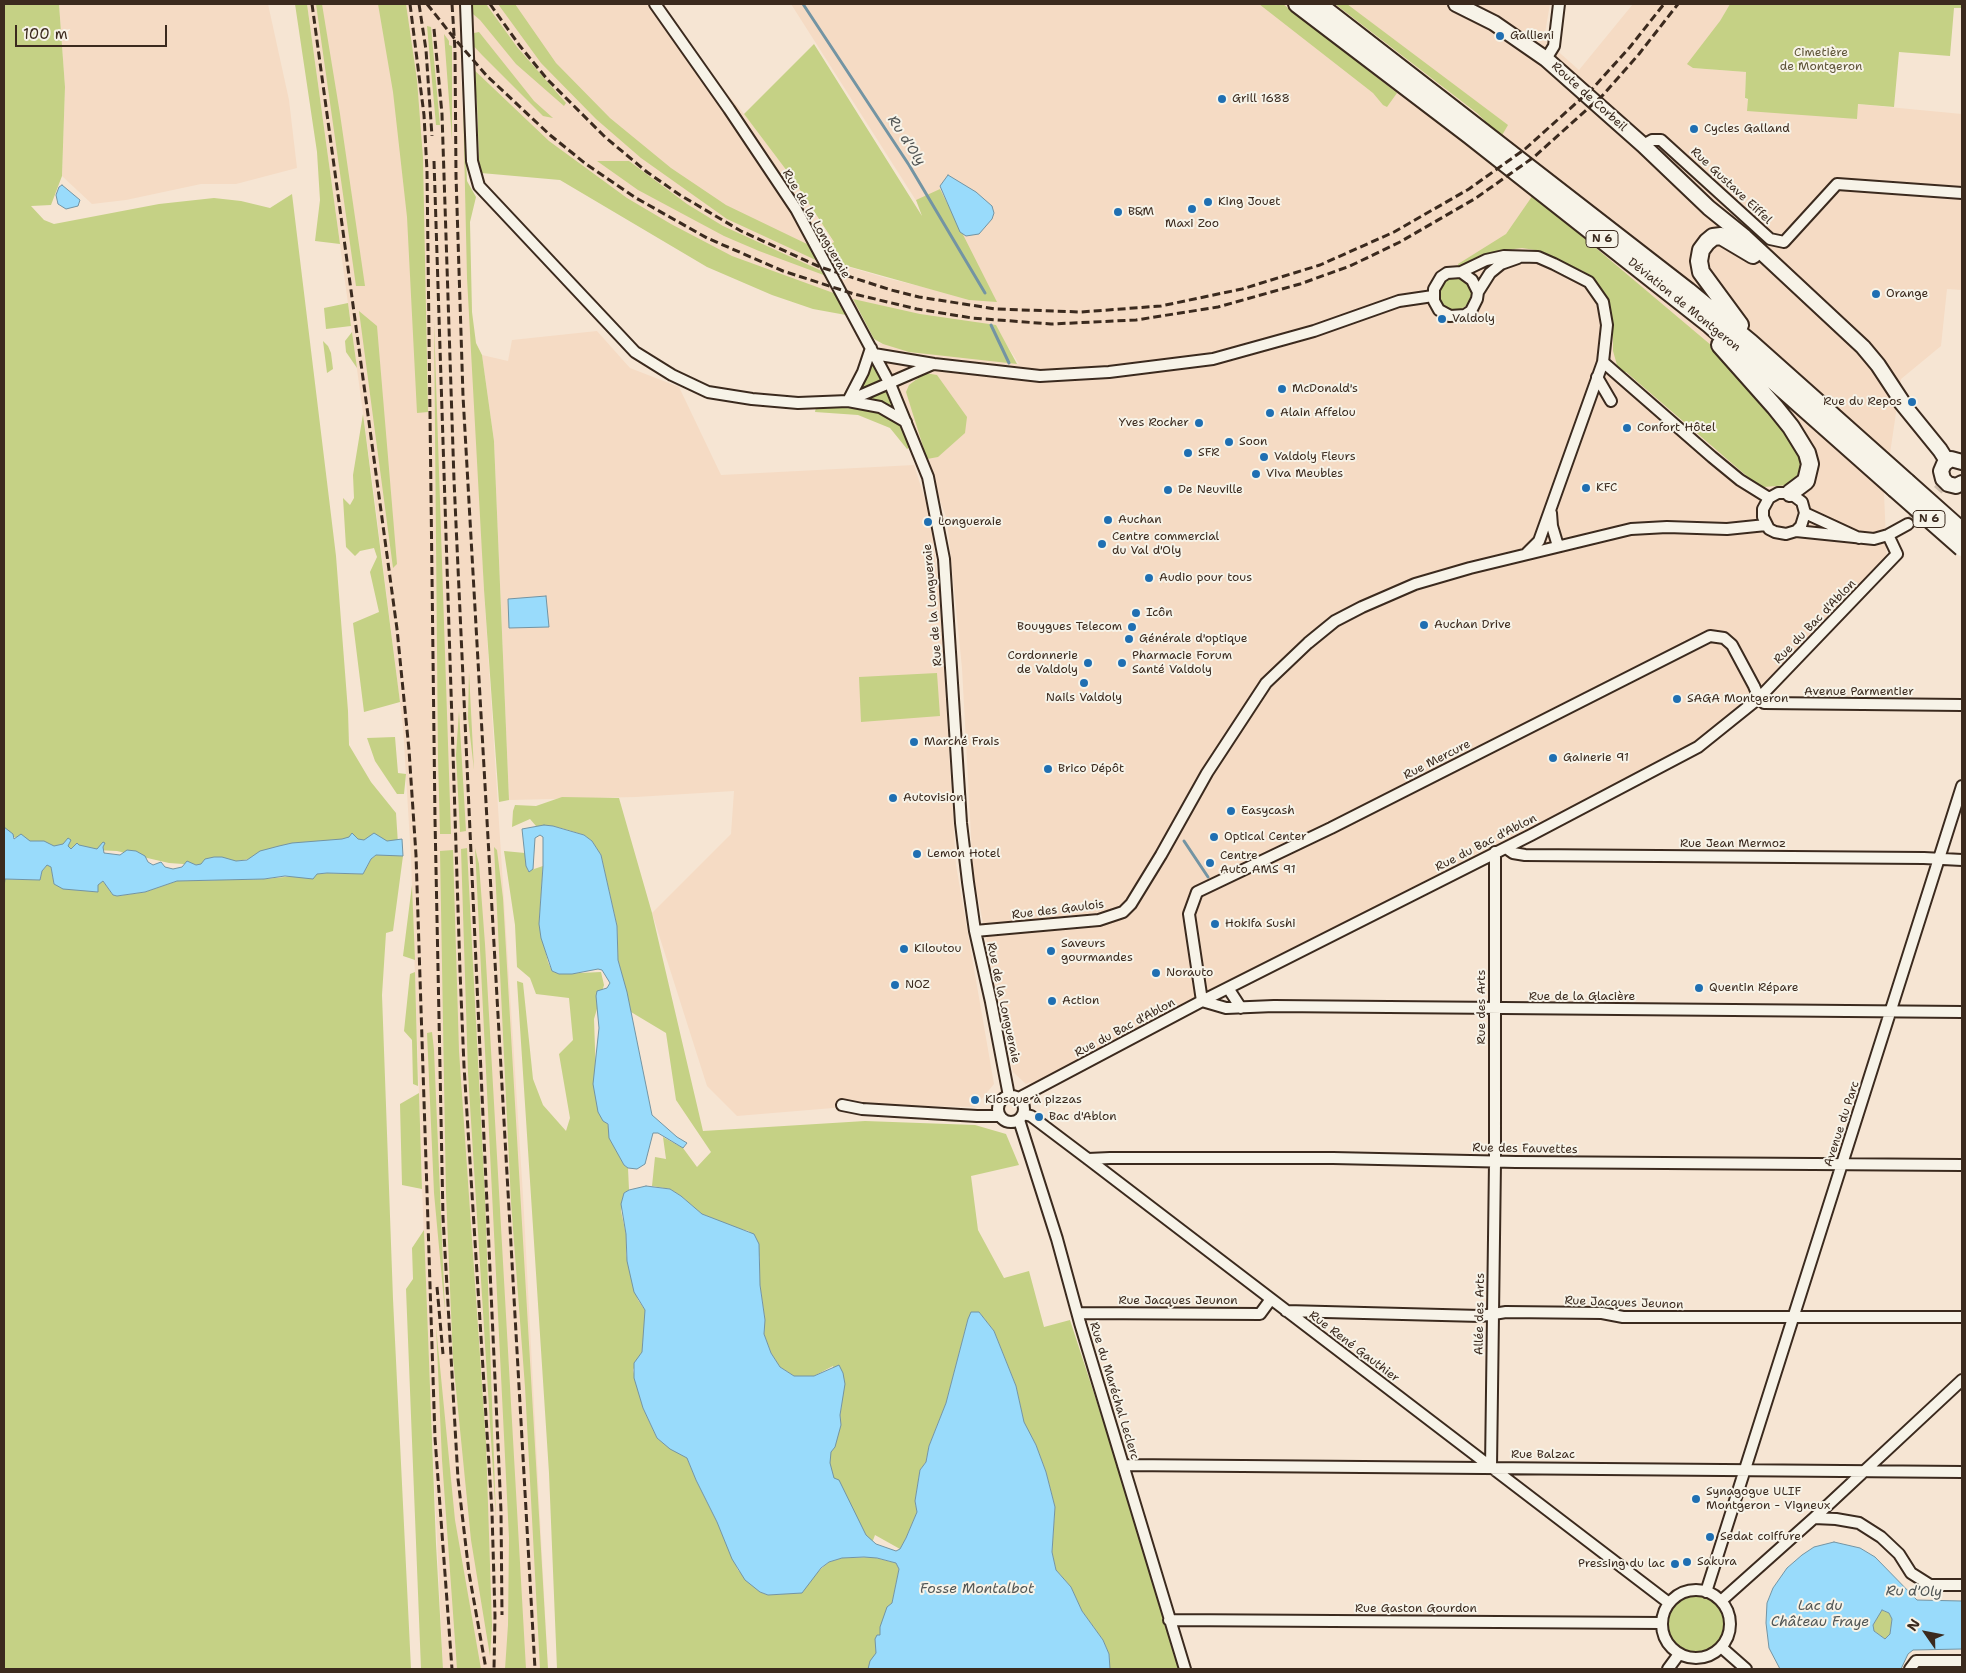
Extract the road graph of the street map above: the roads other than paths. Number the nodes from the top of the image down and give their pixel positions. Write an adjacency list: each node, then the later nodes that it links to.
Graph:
1 (466, 4): 23 (street)
2 (655, 4): 18 (street, Rue de la Longueraie)
3 (1297, 4): 16 (main road, Déviation de Montgeron / N 6)
4 (1318, 4): 17 (main road, Déviation de Montgeron / N 6)
5 (1456, 4): 7 (main road, Route de Corbeil)
6 (1559, 4): 7 (street)
7 (1546, 59): 8 (main road, Route de Corbeil)
8 (1643, 145): 9 (street, Rue Gustave Eiffel); 10 (main road, Route de Corbeil)
9 (1962, 194)
10 (1709, 208): 11 (main road, Route de Corbeil); 25 (main road, Route de Corbeil)
11 (1753, 255): 17 (main road); 25 (main road, Route de Corbeil)
12 (1523, 256): 13 (street); 14 (street); 19 (street)
13 (1461, 272): 14 (street); 15 (street)
14 (1478, 292): 15 (street)
15 (1433, 296): 20 (street)
16 (1696, 314): 30 (main road, Déviation de Montgeron / N 6); 31 (main road)
17 (1751, 343): 30 (main road, Déviation de Montgeron / N 6)
18 (873, 351): 20 (street); 22 (street, Rue de la Longueraie); 23 (street)
19 (1603, 362): 21 (street); 32 (street)
20 (934, 364): 22 (street)
21 (1597, 377): 24 (street); 33 (street)
22 (890, 384): 23 (street); 26 (street, Rue de la Longueraie)
23 (848, 401): 26 (street)
24 (1610, 401)
25 (1907, 409): 27 (main road, Route de Corbeil)
26 (906, 422): 51 (street, Rue de la Longueraie)
27 (1947, 462): 28 (main road); 29 (main road)
28 (1962, 462)
29 (1962, 485)
30 (1901, 486): 38 (main road, N 6, bridge); 42 (main road, N 6, bridge)
31 (1790, 493): 32 (street); 34 (street)
32 (1769, 498): 36 (street)
33 (1551, 509): 41 (street); 43 (street)
34 (1805, 512): 37 (street); 40 (street)
35 (1908, 524): 39 (street)
36 (1766, 525): 37 (street); 41 (street, Rue des Gaulois)
37 (1796, 531): 40 (street)
38 (1962, 531)
39 (1888, 535): 40 (street); 44 (street, Rue du Bac d'Ablon)
40 (1859, 538)
41 (1558, 546): 43 (street, Rue des Gaulois)
42 (1962, 548)
43 (1526, 554): 51 (street, Rue des Gaulois)
44 (1758, 698): 45 (street, Avenue Parmentier); 47 (street, Rue du Bac d'Ablon); 53 (street, Rue Mercure)
45 (1962, 705)
46 (1962, 786): 49 (street, Avenue du Parc)
47 (1506, 848): 48 (street, Rue du Bac d'Ablon); 49 (street, Rue Jean Mermoz)
48 (1495, 852): 52 (street, Rue du Bac d'Ablon); 55 (street, Rue des Arts)
49 (1939, 859): 50 (street, Rue Jean Mermoz); 56 (street, Avenue du Parc)
50 (1962, 860)
51 (975, 932): 58 (street, Rue de la Longueraie)
52 (1228, 988): 53 (street, Rue du Bac d'Ablon); 54 (street)
53 (1202, 1001): 54 (street, Rue de la Glacière); 58 (street, Rue du Bac d'Ablon)
54 (1241, 1008): 55 (street, Rue de la Glacière)
55 (1495, 1009): 56 (street, Rue de la Glacière); 63 (street, Rue des Arts)
56 (1890, 1012): 57 (street, Rue de la Glacière); 64 (street, Avenue du Parc)
57 (1962, 1012)
58 (1014, 1097): 60 (street); 61 (street)
59 (842, 1104): 60 (street)
60 (999, 1116): 61 (street)
61 (1021, 1117): 62 (street, Rue René Gauthier); 68 (street, Rue du Maréchal Leclerc)
62 (1088, 1159): 63 (street, Rue des Fauvettes); 66 (street, Rue René Gauthier)
63 (1495, 1162): 64 (street, Rue des Fauvettes); 69 (street, Allée des Arts)
64 (1842, 1164): 65 (street, Rue des Fauvettes); 70 (street, Avenue du Parc)
65 (1962, 1165)
66 (1272, 1299): 67 (street, Rue René Gauthier); 68 (street, Rue Jacques Jeunon)
67 (1286, 1312): 69 (street, Rue Jacques Jeunon); 74 (street, Rue René Gauthier)
68 (1078, 1313): 73 (street, Rue du Maréchal Leclerc)
69 (1492, 1313): 70 (street, Rue Jacques Jeunon); 74 (street, Allée des Arts)
70 (1793, 1317): 71 (street, Rue Jacques Jeunon); 75 (street, Avenue du Parc)
71 (1962, 1317)
72 (1962, 1380): 76 (street)
73 (1123, 1465): 74 (street, Rue Balzac); 83 (street, Rue du Maréchal Leclerc)
74 (1491, 1467): 75 (street, Rue Balzac); 82 (street, Rue René Gauthier)
75 (1745, 1469): 76 (street, Rue Balzac); 80 (street, Avenue du Parc)
76 (1864, 1471): 77 (street, Rue Balzac); 78 (street)
77 (1962, 1472)
78 (1814, 1518): 79 (street); 81 (street)
79 (1962, 1585)
80 (1706, 1592): 81 (street); 82 (street)
81 (1721, 1601): 85 (street)
82 (1669, 1603): 84 (street)
83 (1170, 1620): 84 (street, Rue Gaston Gourdon); 89 (street, Rue du Maréchal Leclerc)
84 (1662, 1623): 86 (street)
85 (1721, 1647): 87 (street); 92 (street)
86 (1679, 1654): 87 (street); 90 (street)
87 (1691, 1658): 91 (street)
88 (1962, 1661): 93 (street)
89 (1185, 1669)
90 (1668, 1669)
91 (1689, 1669)
92 (1746, 1669)
93 (1910, 1669)

